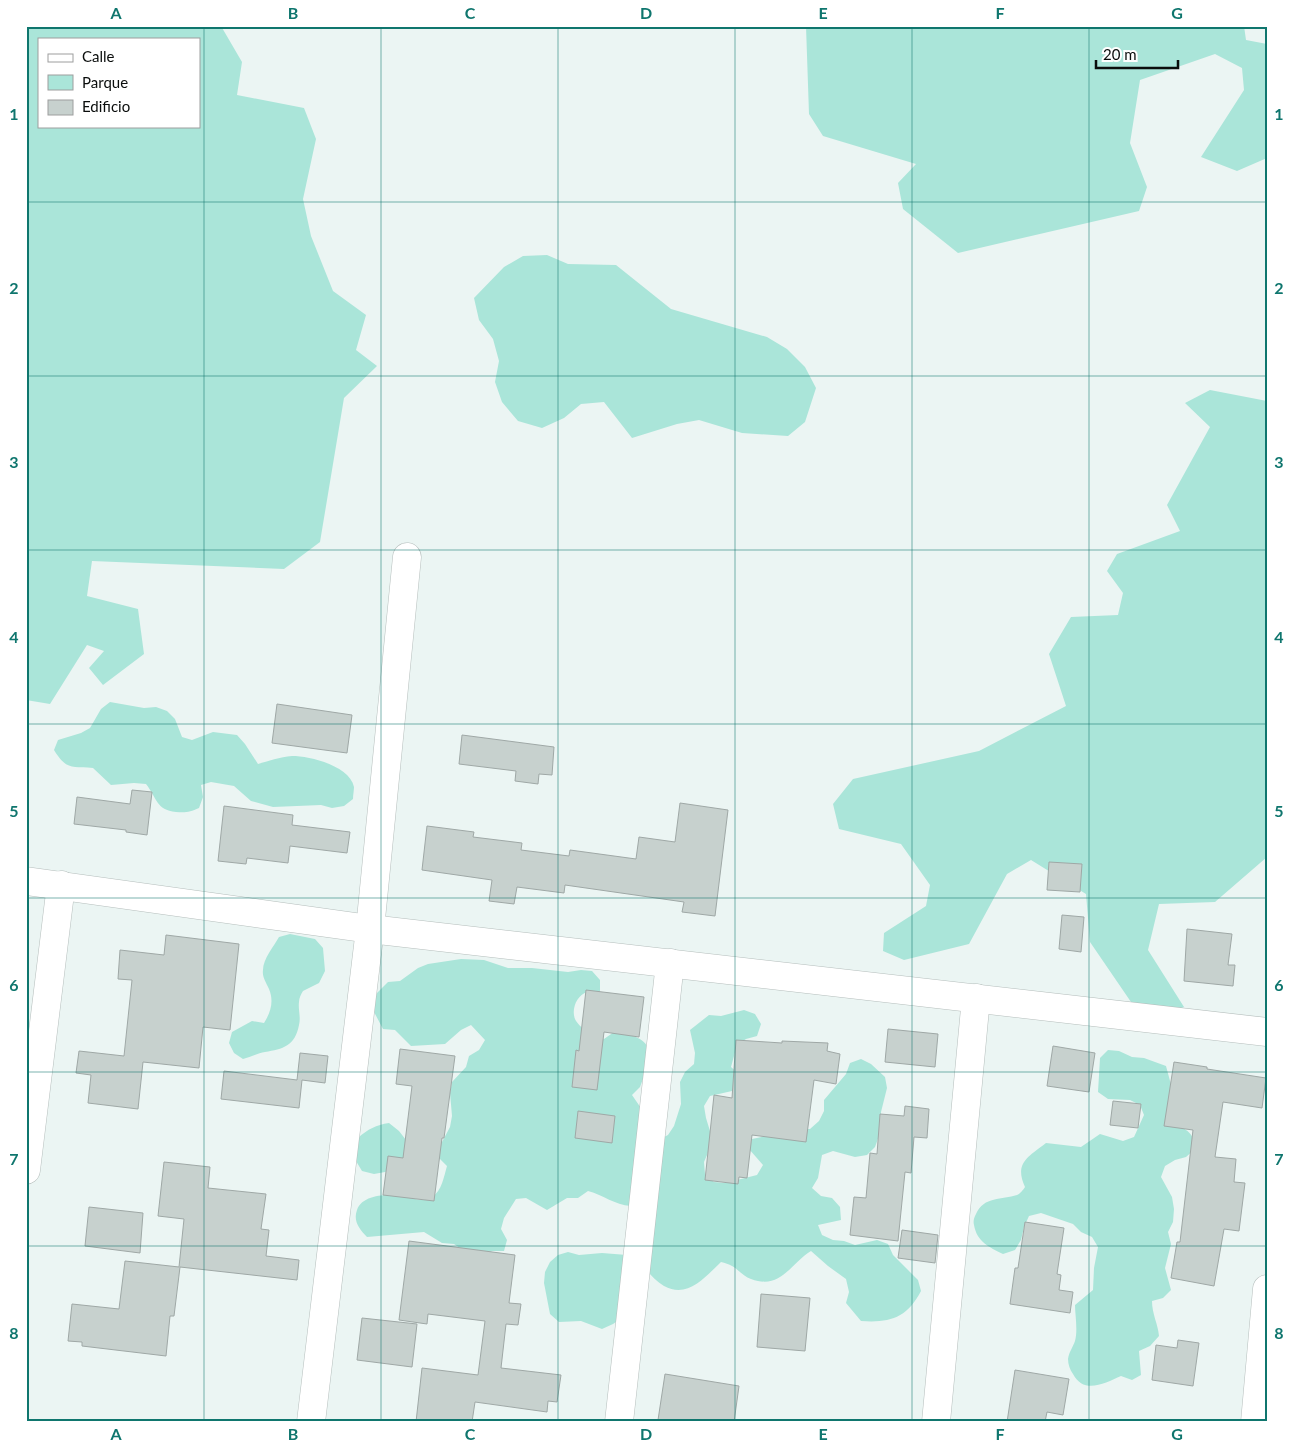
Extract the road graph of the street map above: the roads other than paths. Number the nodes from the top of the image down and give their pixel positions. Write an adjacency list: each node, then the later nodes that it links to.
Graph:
1 (407, 557): 4 (street)
2 (26, 881): 3 (street)
3 (62, 885): 4 (street); 8 (street)
4 (370, 929): 5 (street); 10 (street)
5 (670, 963): 6 (street); 11 (street)
6 (976, 998): 7 (street); 12 (street)
7 (1267, 1032)
8 (26, 1170)
9 (1267, 1289): 13 (street)
10 (311, 1422)
11 (619, 1422)
12 (936, 1422)
13 (1254, 1422)

